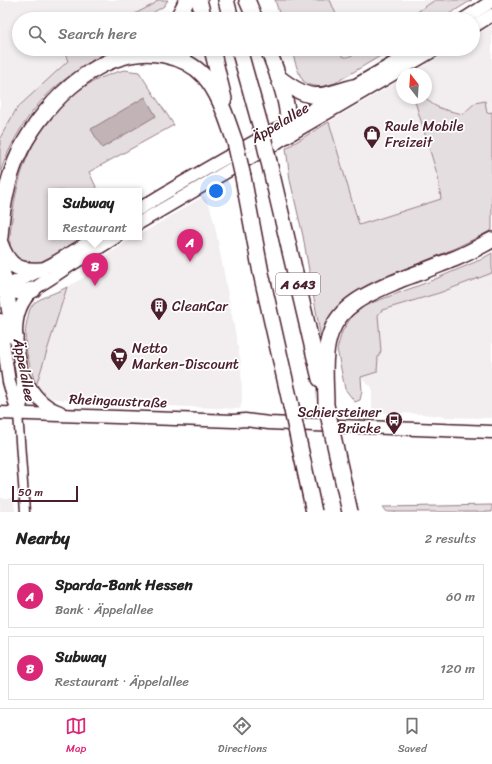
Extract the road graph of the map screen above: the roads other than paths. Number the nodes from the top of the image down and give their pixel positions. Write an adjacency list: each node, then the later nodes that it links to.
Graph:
1 (187, 0): 6 (highway)
2 (200, 0): 7 (highway)
3 (226, 0): 8 (highway)
4 (247, 0): 9 (highway)
5 (492, 1): 10 (main road)
6 (181, 12)
7 (203, 12)
8 (230, 12)
9 (252, 12)
10 (475, 12)
11 (492, 15): 12 (main road)
12 (480, 22)
13 (128, 56): 20 (highway)
14 (165, 56): 24 (highway)
15 (214, 56): 24 (highway, A 643)
16 (242, 56): 42 (highway, A 643, bridge)
17 (271, 56): 21 (highway)
18 (405, 56): 22 (main road, Äppelallee)
19 (424, 56): 25 (main road, Äppelallee)
20 (124, 57): 28 (highway)
21 (278, 76): 22 (highway); 23 (highway)
22 (353, 87): 23 (main road, Äppelallee)
23 (287, 123): 25 (highway); 26 (main road, Äppelallee)
24 (235, 142): 48 (highway, A 643, bridge)
25 (273, 144): 27 (main road, Äppelallee)
26 (142, 207)
27 (142, 221)
28 (0, 237)
29 (92, 240): 34 (main road)
30 (111, 240): 36 (main road, Äppelallee)
31 (492, 240): 42 (highway)
32 (0, 243): 34 (highway)
33 (0, 261): 35 (highway)
34 (41, 270): 35 (main road)
35 (3, 288): 36 (highway); 38 (highway)
36 (33, 290): 38 (main road, Äppelallee)
37 (0, 320): 39 (main road, Äppelallee)
38 (15, 337): 41 (main road, Äppelallee)
39 (5, 357): 40 (main road); 44 (main road, Äppelallee)
40 (0, 377)
41 (24, 378): 44 (main road, Äppelallee); 45 (main road)
42 (326, 405): 49 (highway, A 643, bridge)
43 (0, 413): 44 (main road, Rheingaustraße)
44 (18, 414): 45 (main road, Rheingaustraße); 47 (street)
45 (69, 415): 46 (main road, Rheingaustraße)
46 (492, 432)
47 (25, 512)
48 (314, 512)
49 (350, 512)

